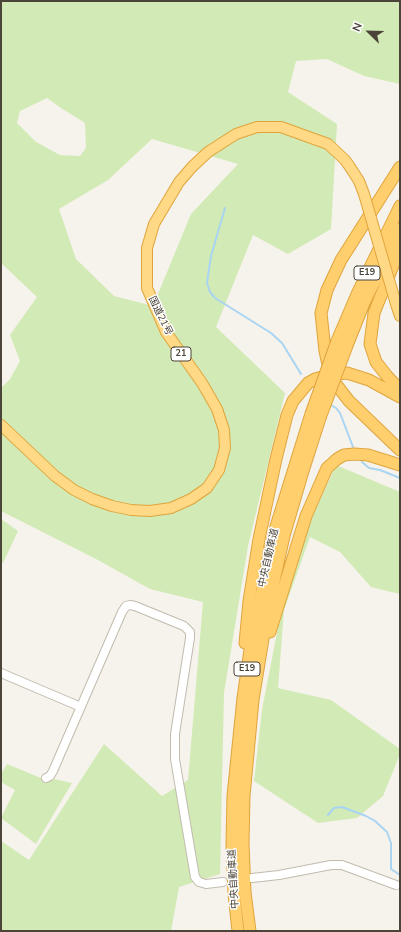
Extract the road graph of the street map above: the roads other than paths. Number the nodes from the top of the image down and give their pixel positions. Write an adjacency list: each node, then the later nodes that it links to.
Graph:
1 (400, 167): 11 (highway)
2 (400, 206): 6 (highway, 中央自動車道 / E19)
3 (400, 229): 6 (highway, 中央自動車道 / E19)
4 (400, 248): 7 (highway)
5 (400, 316): 10 (highway, 国道21号 / 21, bridge)
6 (343, 342): 9 (highway, 中央自動車道 / E19, bridge)
7 (400, 390)
8 (400, 397): 16 (highway)
9 (316, 416): 14 (highway, 中央自動車道 / E19); 16 (highway, 中央自動車道 / E19)
10 (1, 425)
11 (400, 450)
12 (400, 465): 14 (highway)
13 (1, 673): 15 (street)
14 (253, 700): 22 (highway, 中央自動車道 / E19)
15 (81, 707): 17 (street); 19 (street)
16 (238, 742): 21 (highway, 中央自動車道 / E19)
17 (46, 778)
18 (252, 878): 20 (street)
19 (223, 882)
20 (396, 885)
21 (238, 931)
22 (250, 931)

